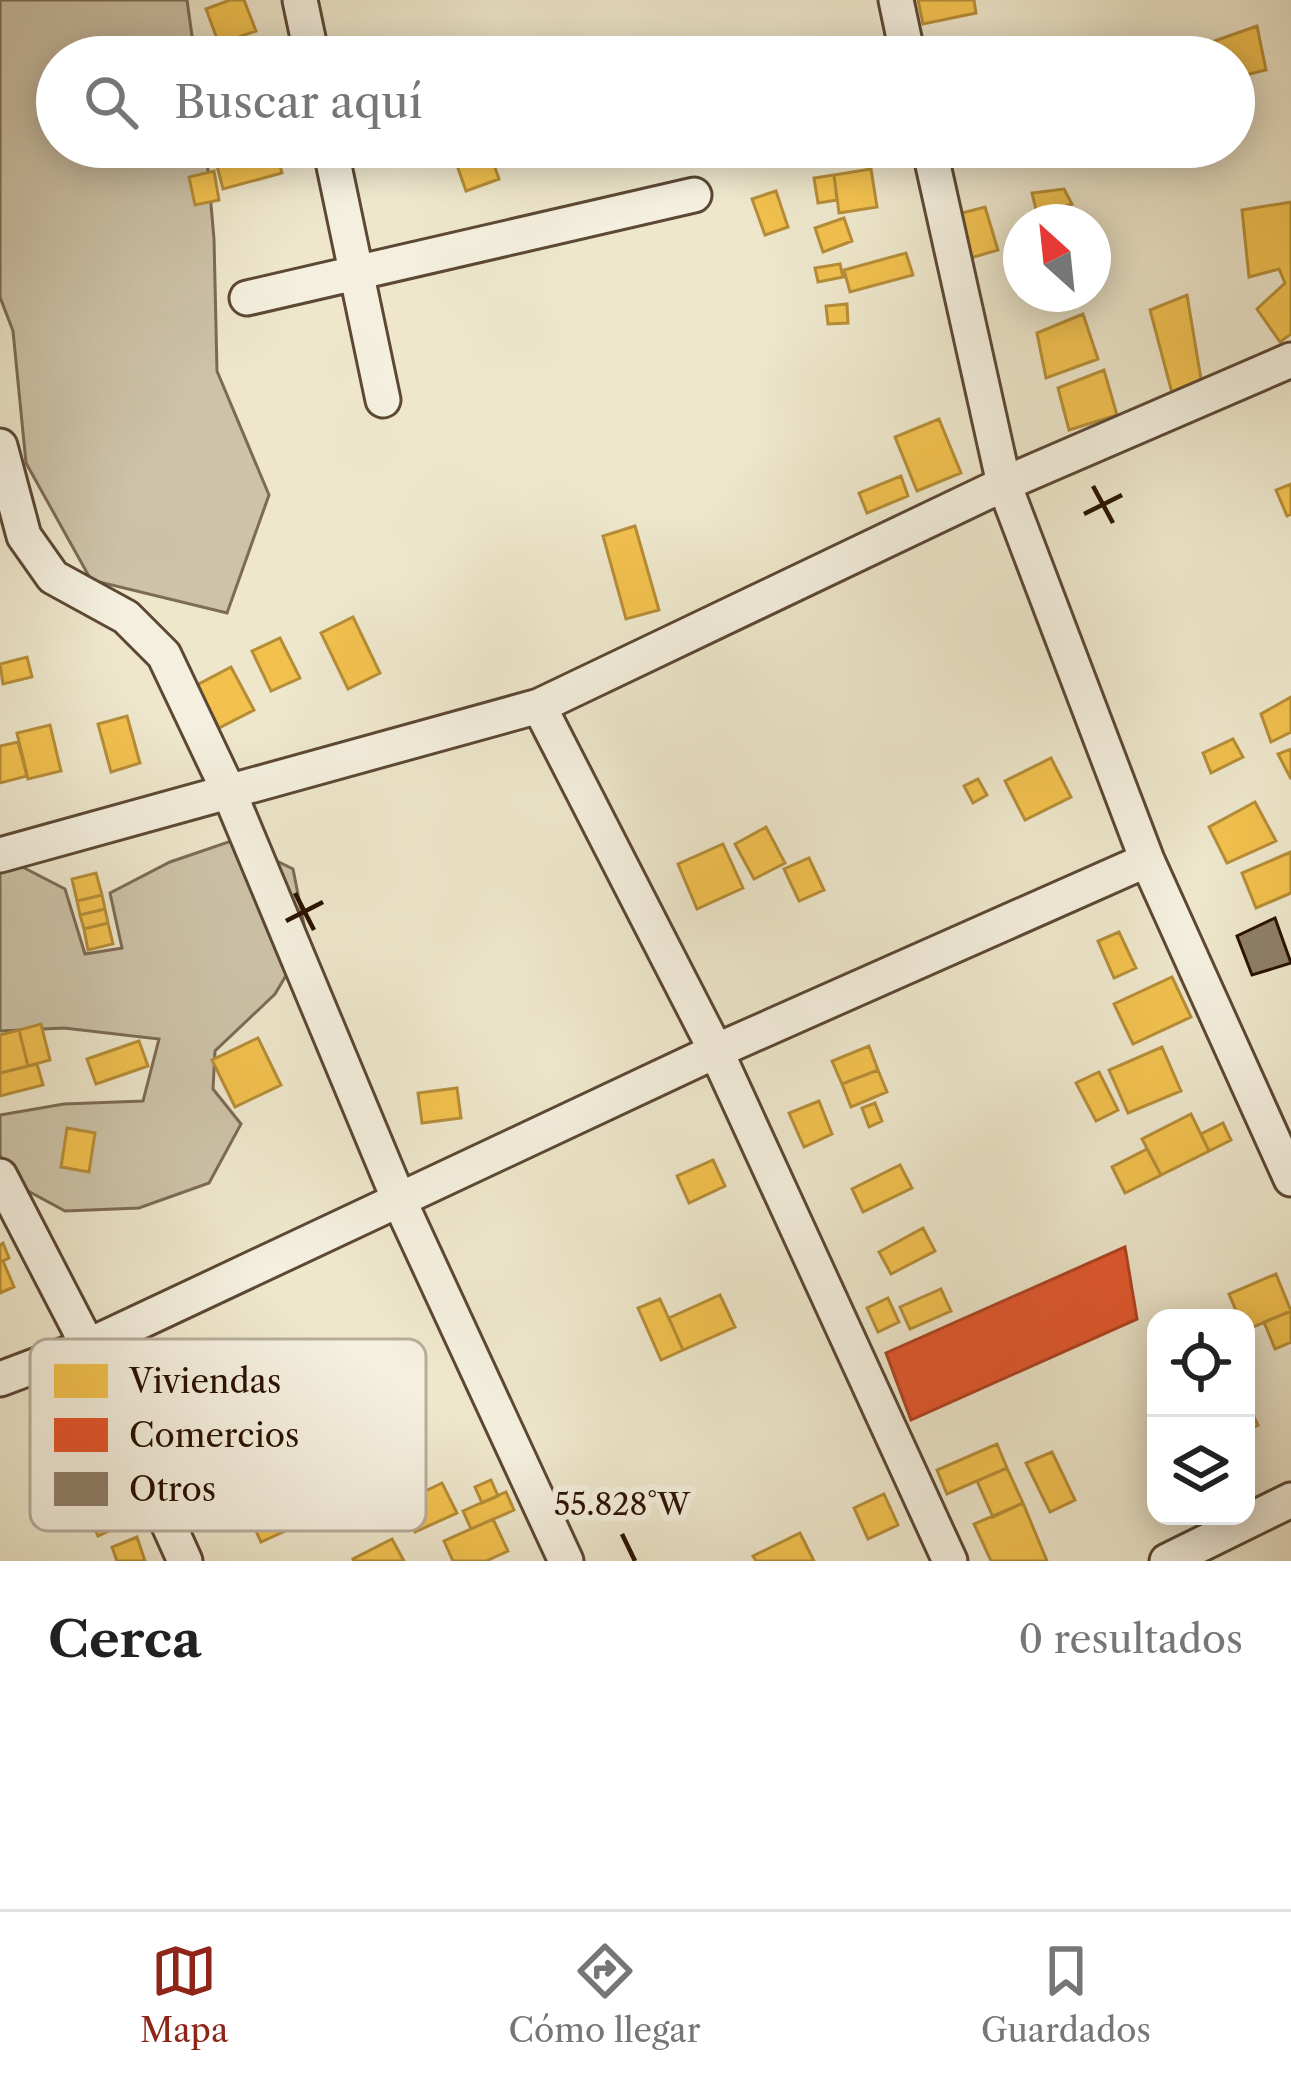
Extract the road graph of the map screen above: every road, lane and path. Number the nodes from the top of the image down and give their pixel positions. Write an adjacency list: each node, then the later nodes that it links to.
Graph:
1 (300, 0): 3 (street)
2 (896, 0): 4 (street)
3 (308, 36)
4 (904, 36)
5 (334, 168): 8 (street)
6 (934, 168): 13 (street)
7 (694, 195): 8 (street)
8 (356, 273): 9 (street); 11 (street)
9 (247, 298)
10 (1291, 360): 13 (street)
11 (383, 400)
12 (0, 446): 15 (street)
13 (1004, 484): 14 (street); 17 (street)
14 (538, 706): 15 (street); 18 (street)
15 (229, 792): 16 (street); 21 (street)
16 (0, 855)
17 (1147, 860): 18 (street); 20 (street)
18 (716, 1051): 21 (street); 30 (street)
19 (0, 1176): 22 (street)
20 (1291, 1180)
21 (399, 1200): 23 (street); 29 (street)
22 (84, 1339)
23 (103, 1339)
24 (30, 1368): 25 (street)
25 (0, 1379)
26 (1291, 1500): 31 (street)
27 (171, 1531): 28 (street)
28 (185, 1561)
29 (566, 1561)
30 (950, 1561)
31 (1167, 1561)

